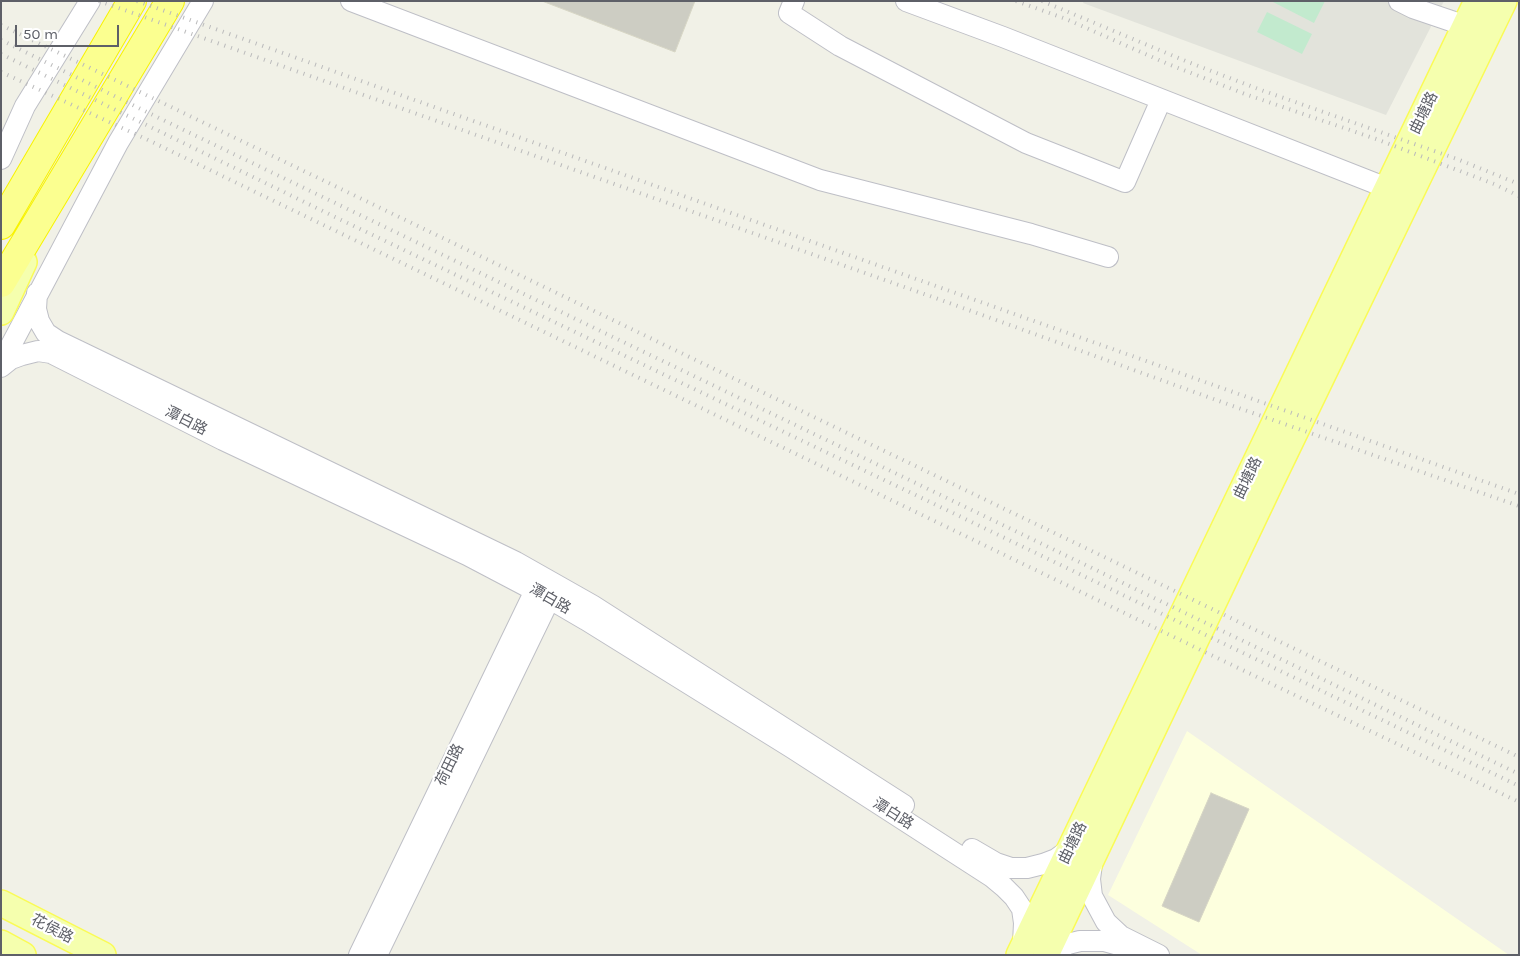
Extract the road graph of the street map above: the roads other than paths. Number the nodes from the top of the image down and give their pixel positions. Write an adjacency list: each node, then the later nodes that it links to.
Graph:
1 (90, 1): 13 (street)
2 (132, 1): 14 (highway)
3 (170, 1): 16 (highway)
4 (204, 1): 21 (street)
5 (351, 1): 19 (street)
6 (794, 1): 12 (street)
7 (906, 1): 12 (street)
8 (1478, 1): 11 (main road, 曲塘路)
9 (1504, 1): 28 (main road, 曲塘路)
10 (1410, 4): 11 (street)
11 (1466, 26): 15 (main road, 曲塘路)
12 (1161, 100): 15 (street)
13 (1, 159)
14 (30, 175): 17 (main road); 18 (highway)
15 (1387, 188): 28 (main road, 曲塘路)
16 (53, 195): 20 (highway); 22 (main road)
17 (1, 210)
18 (1, 225)
19 (1108, 256)
20 (1, 283)
21 (37, 294): 23 (street); 25 (street, 潭白路)
22 (1, 312)
23 (1, 365): 24 (street, 潭白路)
24 (497, 570): 25 (street, 潭白路); 27 (street)
25 (545, 587): 26 (street, 潭白路); 27 (street, 荷田路); 28 (street, 潭白路)
26 (588, 621): 27 (street); 31 (street, 潭白路)
27 (523, 633): 34 (street, 荷田路); 35 (street, 荷田路)
28 (1082, 853): 31 (main road, 曲塘路); 36 (main road, 曲塘路); 39 (street)
29 (1, 903): 33 (main road, 花侯路)
30 (1, 943): 32 (main road)
31 (1020, 953)
32 (23, 955)
33 (104, 955)
34 (359, 955)
35 (377, 955)
36 (1046, 955)
37 (1050, 955): 38 (street)
38 (1138, 955)
39 (1160, 955)

